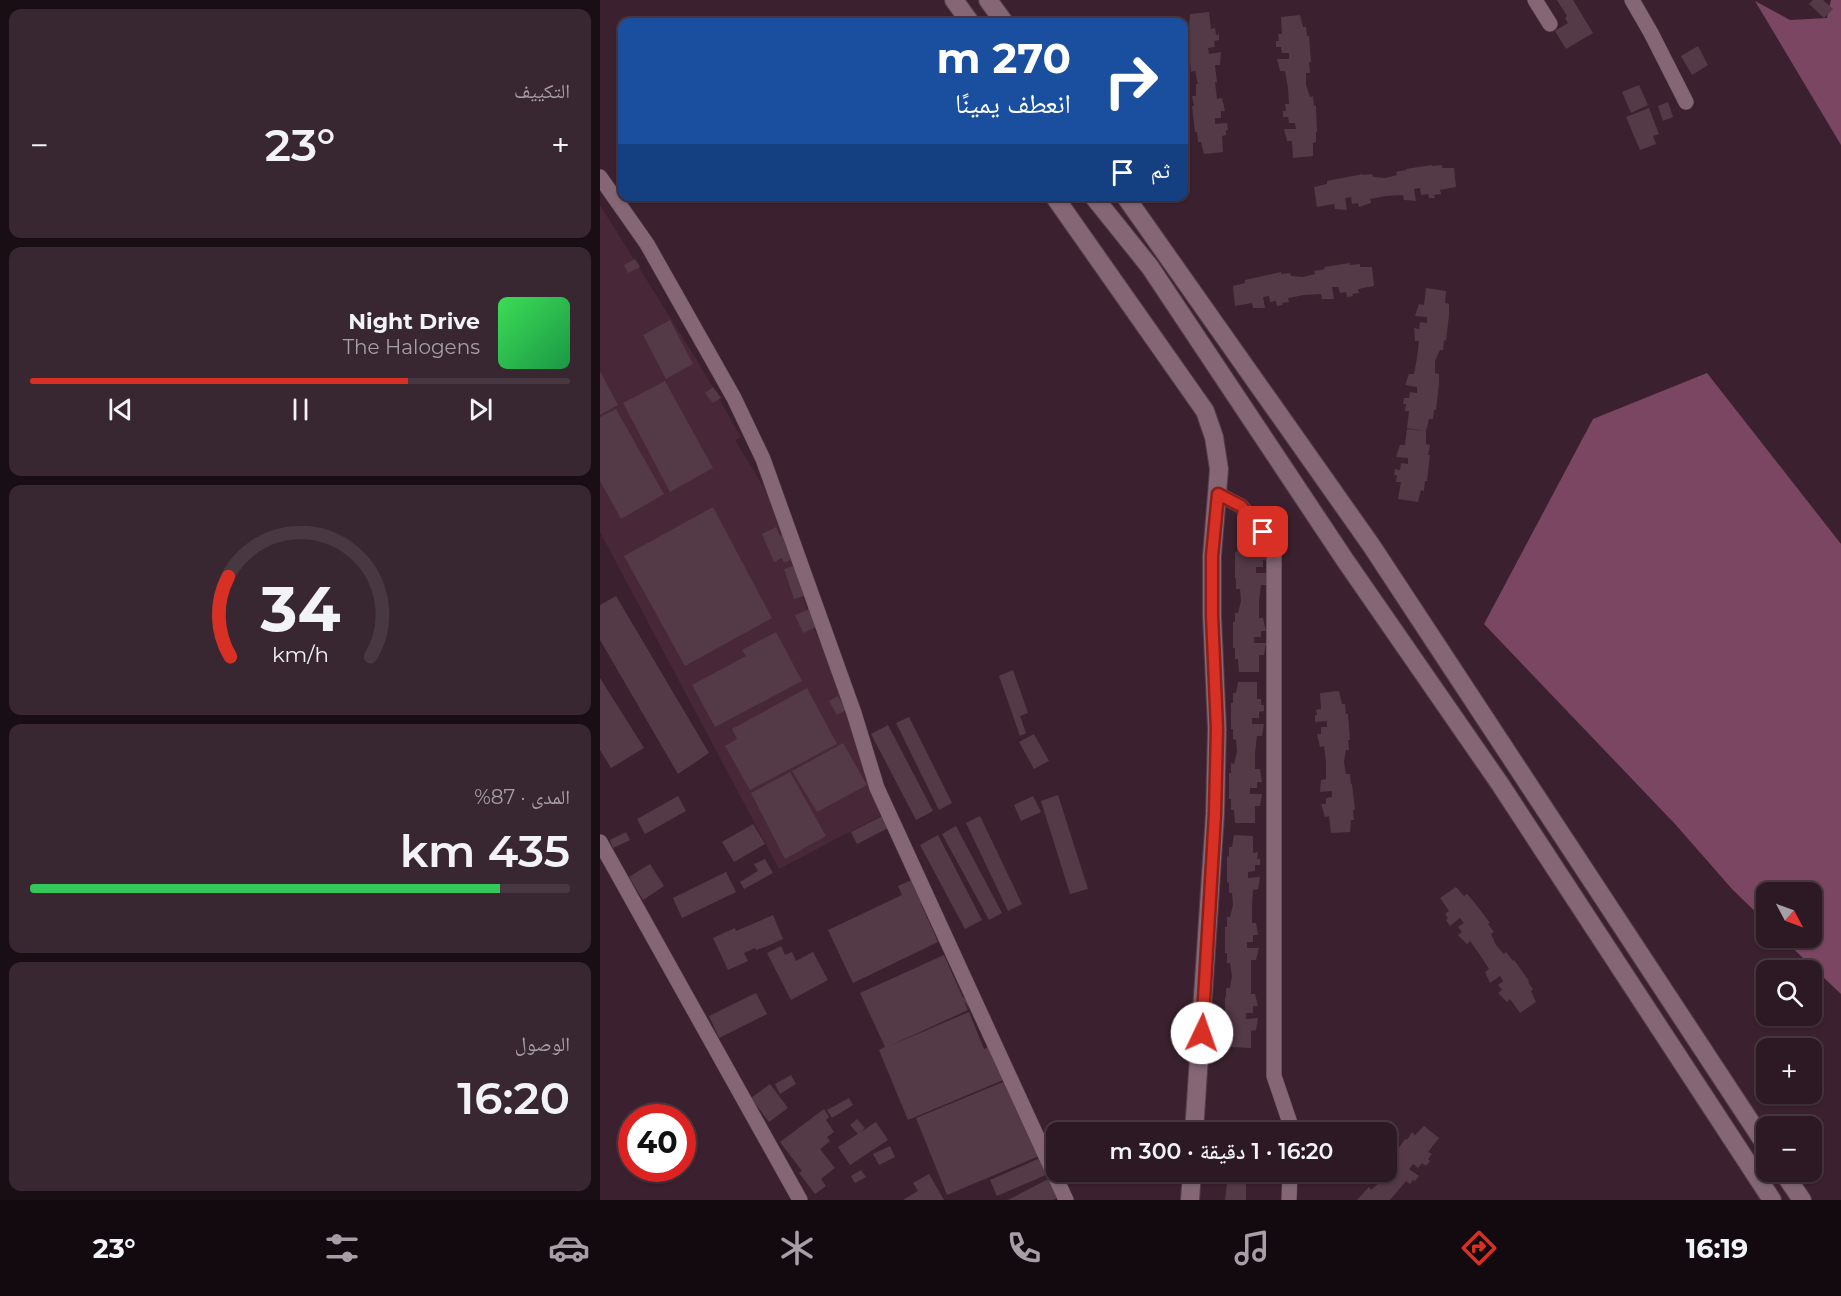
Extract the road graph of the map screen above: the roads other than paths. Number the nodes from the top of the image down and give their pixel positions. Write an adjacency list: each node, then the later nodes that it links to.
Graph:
1 (954, 0): 5 (main road)
2 (988, 0): 6 (main road)
3 (1535, 0): 7 (street)
4 (1632, 0): 8 (street)
5 (967, 18)
6 (1001, 18)
7 (1550, 24)
8 (1686, 102)
9 (600, 177): 24 (street)
10 (1058, 201): 15 (main road)
11 (1097, 201): 14 (main road)
12 (1128, 201): 13 (main road)
13 (1139, 216): 14 (main road); 19 (main road)
14 (1119, 231): 27 (main road)
15 (1218, 494): 17 (main road); 18 (street)
16 (600, 842): 23 (street)
17 (1195, 1122)
18 (1290, 1122)
19 (1756, 1130)
20 (1191, 1182): 25 (main road)
21 (1290, 1182): 26 (street)
22 (1790, 1182): 28 (main road)
23 (800, 1200)
24 (1066, 1200)
25 (1190, 1200)
26 (1289, 1200)
27 (1772, 1200)
28 (1802, 1200)

